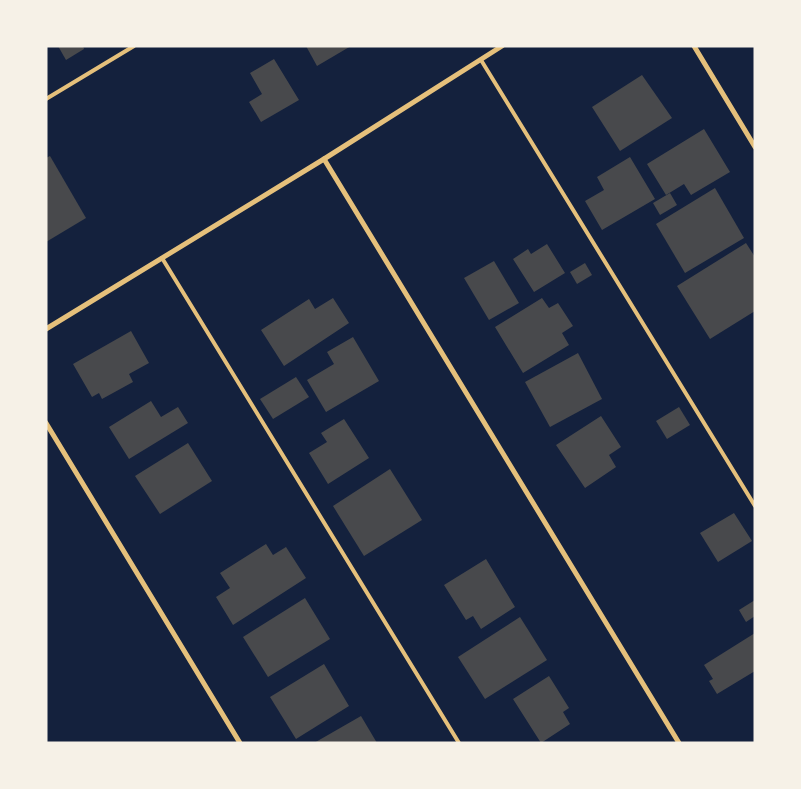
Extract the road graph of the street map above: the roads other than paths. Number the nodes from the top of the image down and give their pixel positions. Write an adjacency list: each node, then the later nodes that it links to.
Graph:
1 (134, 46): 5 (lane)
2 (502, 46): 4 (street)
3 (694, 46): 6 (street)
4 (480, 60): 7 (street); 11 (lane)
5 (46, 99)
6 (755, 147)
7 (324, 159): 8 (street); 14 (street)
8 (162, 258): 9 (street); 13 (lane)
9 (46, 328)
10 (46, 423): 12 (street)
11 (755, 506)
12 (240, 743)
13 (459, 743)
14 (679, 743)

